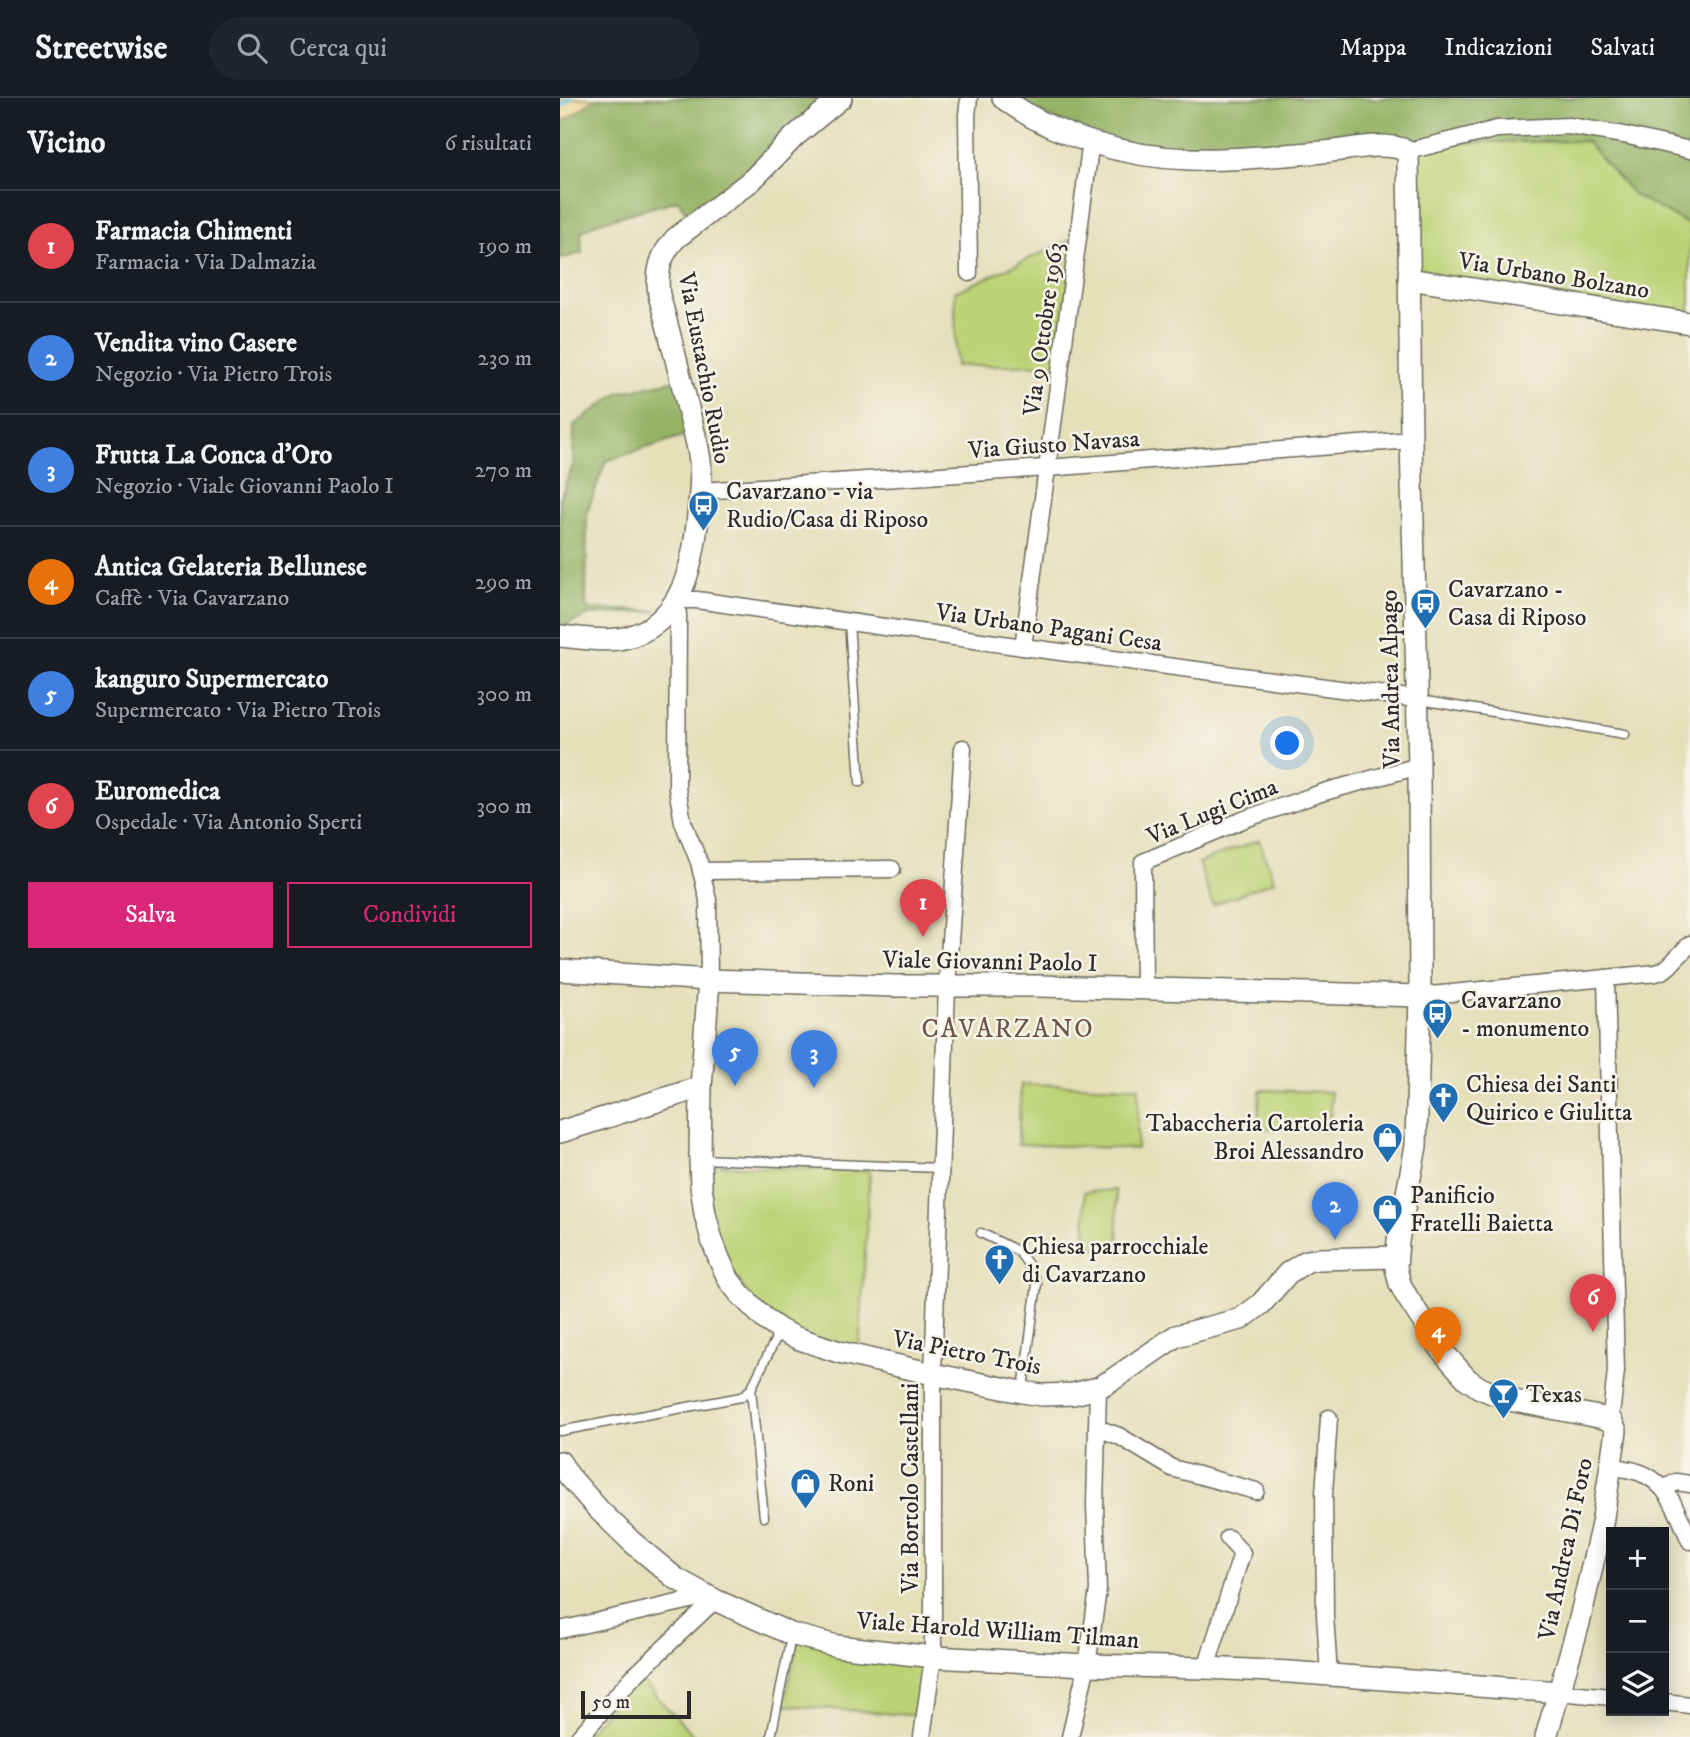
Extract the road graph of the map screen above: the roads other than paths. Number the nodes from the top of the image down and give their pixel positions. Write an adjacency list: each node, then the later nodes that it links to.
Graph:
1 (841, 98): 12 (street, Via Eustachio Rudio)
2 (969, 98): 7 (street)
3 (1003, 98): 4 (street)
4 (1091, 141): 6 (street); 11 (street, Via 9 Ottobre 1963)
5 (1690, 150): 6 (street)
6 (1408, 151): 8 (street, Via Andrea Alpago)
7 (970, 273)
8 (1409, 279): 9 (street, Via Urbano Bolzano); 10 (street, Via Andrea Alpago)
9 (1690, 323)
10 (1411, 440): 11 (street, Via Giusto Navasa); 17 (street, Via Andrea Alpago)
11 (1047, 468): 12 (street, Via Giusto Navasa); 16 (street, Via 9 Ottobre 1963)
12 (700, 491): 13 (street, Via Eustachio Rudio)
13 (676, 600): 14 (street, Via Urbano Pagani Cesa); 15 (street, Via Eustachio Rudio); 23 (street)
14 (849, 622): 16 (street, Via Urbano Pagani Cesa); 21 (lane)
15 (560, 636)
16 (1023, 647): 17 (street, Via Urbano Pagani Cesa)
17 (1416, 699): 18 (lane); 20 (street, Via Andrea Alpago)
18 (1625, 734)
19 (963, 748): 28 (street, Via Bortolo Castellani)
20 (1419, 766): 29 (street, Via Lugi Cima); 30 (street, Via Andrea Alpago)
21 (860, 782)
22 (892, 869): 23 (street)
23 (701, 871): 27 (street)
24 (1690, 944): 26 (street)
25 (560, 970): 27 (street, Viale Giovanni Paolo I)
26 (1605, 978): 30 (street); 45 (street)
27 (709, 980): 28 (street, Viale Giovanni Paolo I); 31 (street, Via Pietro Trois)
28 (947, 986): 29 (street, Viale Giovanni Paolo I); 36 (street, Via Bortolo Castellani)
29 (1144, 989): 30 (street, Viale Giovanni Paolo I)
30 (1420, 996): 38 (street, Via Andrea Alpago)
31 (702, 1077): 32 (street); 34 (street, Via Pietro Trois)
32 (664, 1099): 33 (street); 34 (street)
33 (560, 1132)
34 (700, 1133): 35 (street, Via Pietro Trois)
35 (700, 1159): 36 (lane); 39 (street, Via Pietro Trois)
36 (940, 1168): 40 (street, Via Bortolo Castellani)
37 (981, 1233): 43 (lane)
38 (1396, 1257): 41 (street, Via Pietro Trois); 45 (street)
39 (780, 1330): 40 (street, Via Pietro Trois); 42 (lane)
40 (933, 1374): 43 (street, Via Pietro Trois); 59 (street, Via Bortolo Castellani)
41 (1097, 1388): 43 (street, Via Pietro Trois); 46 (street)
42 (751, 1389): 47 (lane); 53 (lane)
43 (1022, 1392)
44 (1329, 1419): 62 (street)
45 (1608, 1420): 49 (street, Via Andrea Di Foro)
46 (1097, 1428): 52 (street); 60 (street)
47 (560, 1431)
48 (560, 1462): 56 (street, Viale Harold William Tilman)
49 (1610, 1466): 51 (street); 63 (street, Via Andrea Di Foro)
50 (1690, 1484): 51 (street)
51 (1664, 1489): 55 (street)
52 (1256, 1491)
53 (764, 1517)
54 (1228, 1538): 61 (street)
55 (1690, 1541)
56 (711, 1598): 57 (street); 58 (street, Viale Harold William Tilman); 67 (street)
57 (560, 1630)
58 (791, 1634): 59 (street, Viale Harold William Tilman); 68 (lane)
59 (933, 1657): 60 (street, Viale Harold William Tilman); 69 (street, Via Bortolo Castellani)
60 (1087, 1665): 61 (street, Viale Harold William Tilman); 70 (street)
61 (1206, 1668): 62 (street, Viale Harold William Tilman)
62 (1329, 1675): 63 (street, Viale Harold William Tilman)
63 (1559, 1692): 64 (street); 71 (street, Via Andrea Di Foro)
64 (1606, 1697)
65 (1669, 1703): 66 (street)
66 (1690, 1705)
67 (579, 1737)
68 (771, 1737)
69 (922, 1737)
70 (1070, 1737)
71 (1546, 1737)

